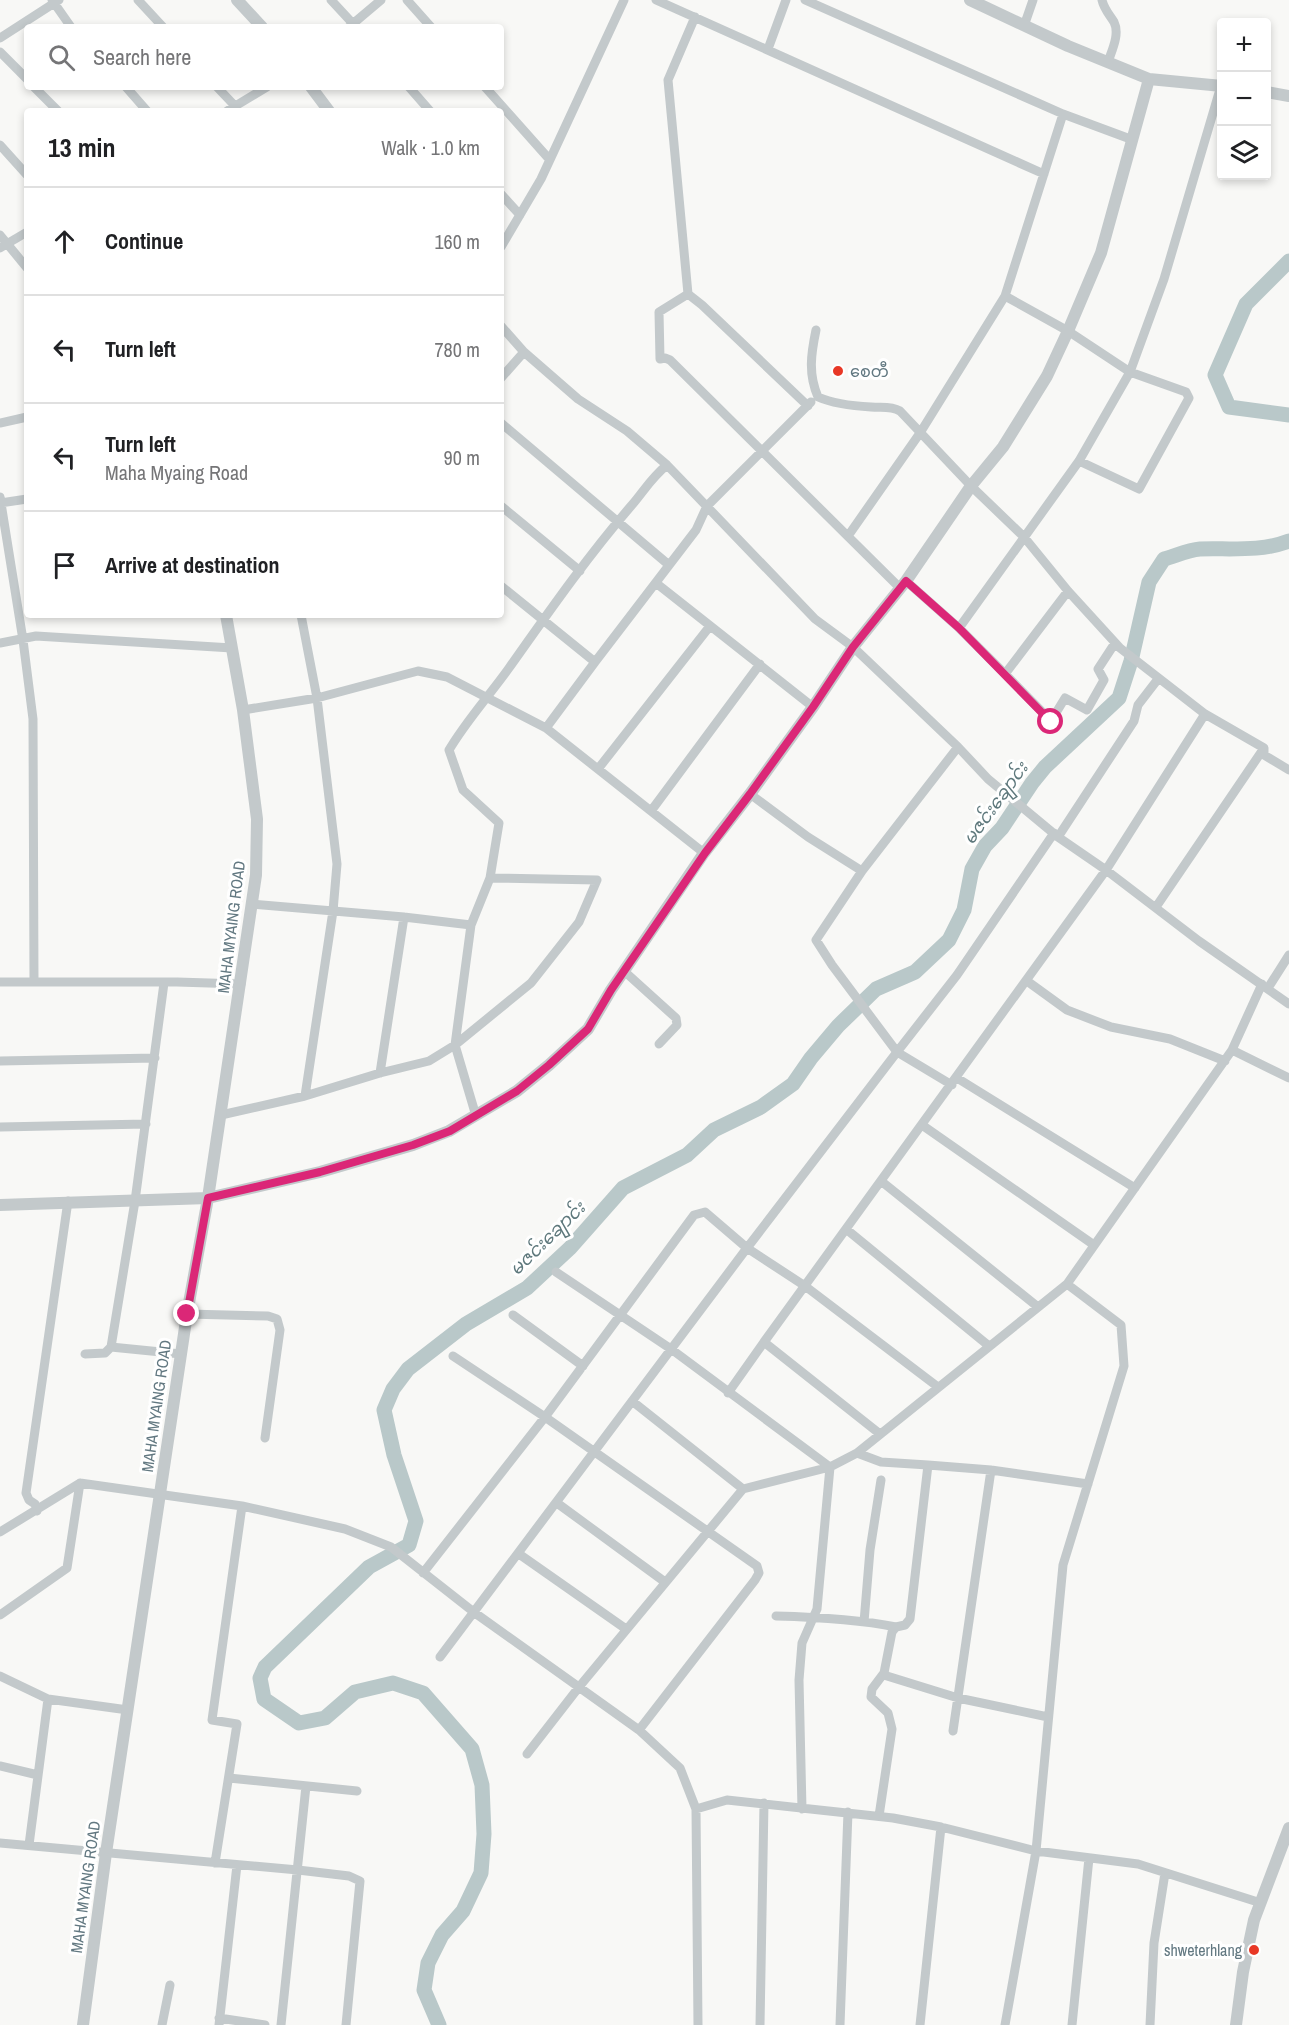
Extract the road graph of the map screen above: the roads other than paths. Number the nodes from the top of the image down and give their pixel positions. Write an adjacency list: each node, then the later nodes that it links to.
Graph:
1 (138, 0): 16 (street)
2 (237, 0): 17 (street)
3 (331, 0): 18 (street)
4 (381, 0): 19 (street)
5 (407, 0): 20 (street)
6 (624, 0): 50 (street)
7 (656, 0): 14 (street)
8 (786, 0): 23 (street)
9 (805, 0): 47 (street)
10 (970, 0): 21 (street)
11 (1033, 0): 21 (street)
12 (1102, 0): 25 (street)
13 (55, 1): 15 (street); 22 (street)
14 (695, 16): 23 (street); 60 (street)
15 (69, 24)
16 (160, 24)
17 (259, 24)
18 (351, 24)
19 (355, 24)
20 (428, 24)
21 (1023, 26): 25 (street)
22 (0, 38)
23 (768, 49): 52 (street)
24 (0, 52): 26 (street)
25 (1108, 62): 27 (street)
26 (24, 76)
27 (1149, 79): 28 (street); 48 (street)
28 (1217, 86)
29 (37, 90): 39 (street)
30 (129, 90): 40 (street)
31 (219, 90): 41 (street)
32 (262, 90): 42 (street)
33 (313, 90): 43 (street)
34 (412, 90): 44 (street)
35 (487, 90): 45 (street)
36 (1271, 93): 37 (street)
37 (1289, 96)
38 (1217, 100): 66 (street)
39 (55, 108)
40 (144, 108)
41 (230, 108)
42 (234, 108)
43 (328, 108)
44 (427, 108)
45 (503, 108)
46 (504, 109): 50 (street)
47 (1063, 114): 48 (street); 52 (street)
48 (1133, 140): 64 (street)
49 (0, 145): 51 (street)
50 (550, 160): 54 (street)
51 (24, 171)
52 (1044, 174): 61 (street)
53 (504, 197): 54 (street)
54 (520, 215): 57 (street)
55 (24, 234): 58 (street)
56 (0, 235): 58 (street)
57 (504, 243)
58 (4, 246): 59 (street)
59 (24, 265)
60 (688, 294): 69 (street); 74 (street)
61 (1005, 296): 64 (street); 73 (street)
62 (504, 329): 65 (street)
63 (816, 330): 68 (street)
64 (1068, 331): 66 (street); 77 (street)
65 (524, 352): 67 (street); 76 (street)
66 (1130, 372): 75 (street); 75 (street)
67 (504, 375)
68 (818, 397): 69 (street); 73 (street)
69 (808, 406): 74 (street)
70 (24, 418): 71 (street)
71 (0, 423)
72 (504, 426): 82 (street)
73 (920, 433): 77 (street); 83 (street)
74 (761, 451): 80 (street); 83 (street)
75 (1079, 461): 84 (street)
76 (667, 465): 80 (street); 82 (street)
77 (971, 486): 84 (street); 88 (street)
78 (24, 499): 79 (street)
79 (0, 501): 96 (street)
80 (707, 506): 85 (street); 99 (street)
81 (504, 508): 86 (street)
82 (618, 522): 85 (street); 86 (street)
83 (848, 536): 88 (street)
84 (1024, 537): 90 (street); 95 (street)
85 (669, 566): 87 (street)
86 (580, 571): 93 (street)
87 (656, 583): 94 (street); 101 (street)
88 (903, 585): 95 (street); 99 (street)
89 (504, 588): 93 (street)
90 (1068, 591): 98 (street); 103 (street)
91 (227, 618): 100 (street, MAHA MYAING ROAD)
92 (303, 618): 106 (street)
93 (543, 620): 101 (street); 105 (street)
94 (710, 626): 102 (street); 113 (street)
95 (959, 628): 103 (street)
96 (23, 640): 97 (street); 100 (street); 131 (street)
97 (0, 643)
98 (1117, 646): 103 (street); 104 (street)
99 (853, 647): 107 (street); 111 (street)
100 (232, 648): 108 (street, MAHA MYAING ROAD)
101 (595, 662): 110 (street)
102 (759, 664): 107 (street); 116 (street)
103 (1005, 674)
104 (1158, 679): 109 (street); 117 (street)
105 (489, 697): 106 (street); 110 (street); 121 (street)
106 (317, 698): 108 (street); 124 (street)
107 (813, 707): 115 (street)
108 (243, 710): 122 (street, MAHA MYAING ROAD)
109 (1205, 714): 112 (street); 119 (street)
110 (546, 728): 113 (street)
111 (958, 747): 117 (street); 120 (street)
112 (1264, 748): 114 (street); 123 (street)
113 (598, 769): 116 (street)
114 (1289, 770)
115 (750, 794): 118 (street); 120 (street)
116 (651, 811): 118 (street)
117 (1056, 835): 119 (street); 139 (street)
118 (705, 853): 128 (street)
119 (1106, 870): 123 (street); 129 (street)
120 (862, 871): 139 (street)
121 (490, 878): 126 (street); 137 (street)
122 (252, 904): 124 (street); 133 (street, MAHA MYAING ROAD)
123 (1156, 907): 134 (street)
124 (333, 911): 125 (street); 146 (street)
125 (404, 917): 126 (street); 143 (street)
126 (471, 925): 137 (street)
127 (1289, 955): 134 (street)
128 (624, 971): 136 (street); 148 (street)
129 (1027, 981): 141 (street); 145 (street)
130 (0, 982): 131 (street)
131 (34, 982): 132 (street)
132 (164, 983): 133 (street); 140 (street)
133 (241, 984): 147 (street, MAHA MYAING ROAD)
134 (1265, 986): 135 (street); 138 (street)
135 (1289, 1004)
136 (659, 1044)
137 (455, 1045): 143 (street); 148 (street)
138 (1232, 1050): 141 (street); 144 (street)
139 (897, 1052): 145 (street); 160 (street)
140 (155, 1058): 142 (street); 149 (street)
141 (1225, 1060): 153 (street)
142 (0, 1061)
143 (380, 1073): 146 (street)
144 (1289, 1078)
145 (954, 1082): 150 (street); 153 (street)
146 (305, 1096): 147 (street)
147 (221, 1115): 154 (street, MAHA MYAING ROAD)
148 (476, 1116): 154 (street)
149 (146, 1124): 151 (street); 155 (street)
150 (922, 1125): 152 (street); 159 (street)
151 (0, 1127)
152 (881, 1181): 158 (street); 164 (street)
153 (1135, 1188): 159 (street)
154 (208, 1198): 155 (street); 165 (street, MAHA MYAING ROAD)
155 (135, 1201): 156 (street); 169 (street)
156 (68, 1202): 157 (street); 194 (street)
157 (0, 1205)
158 (846, 1229): 163 (street); 170 (street)
159 (1094, 1245): 162 (street)
160 (747, 1248): 163 (street); 167 (street); 171 (street)
161 (556, 1272): 167 (street)
162 (1067, 1284): 164 (street); 189 (street)
163 (805, 1286): 168 (street); 176 (street)
164 (1038, 1308): 170 (street)
165 (187, 1314): 173 (street, MAHA MYAING ROAD); 181 (street)
166 (513, 1315): 175 (street)
167 (620, 1316): 171 (street); 175 (street)
168 (764, 1342): 177 (street); 180 (street)
169 (111, 1347): 172 (street); 173 (street)
170 (989, 1347): 176 (street)
171 (671, 1349): 177 (street); 178 (street)
172 (85, 1354)
173 (181, 1354): 191 (street, MAHA MYAING ROAD)
174 (453, 1356): 179 (street)
175 (583, 1366): 179 (street)
176 (938, 1387): 180 (street)
177 (728, 1393): 185 (street)
178 (632, 1401): 182 (street); 190 (street)
179 (545, 1417): 182 (street); 198 (street)
180 (880, 1434): 183 (street)
181 (265, 1438)
182 (595, 1452): 192 (street); 196 (street)
183 (857, 1453): 184 (street); 185 (street)
184 (928, 1465): 186 (street); 205 (street)
185 (830, 1467): 190 (street); 203 (street)
186 (991, 1470): 189 (street); 211 (street)
187 (881, 1480): 204 (street)
188 (80, 1483): 191 (street); 194 (street); 201 (street)
189 (1088, 1484): 214 (street)
190 (742, 1489): 196 (street)
191 (160, 1496): 193 (street); 213 (street, MAHA MYAING ROAD)
192 (557, 1503): 197 (street); 199 (street)
193 (242, 1506): 198 (street); 220 (street)
194 (37, 1511): 195 (street)
195 (0, 1532)
196 (707, 1532): 199 (street); 215 (street)
197 (519, 1554): 200 (street); 206 (street)
198 (422, 1572): 200 (street)
199 (665, 1582): 206 (street)
200 (475, 1613): 207 (street); 210 (street)
201 (0, 1615)
202 (776, 1616): 203 (street)
203 (814, 1617): 204 (street); 225 (street)
204 (864, 1622): 205 (street)
205 (896, 1627): 208 (street)
206 (627, 1629): 210 (street)
207 (440, 1657)
208 (884, 1673): 211 (street); 227 (street)
209 (0, 1676): 212 (street)
210 (579, 1687): 215 (street); 217 (street)
211 (958, 1698): 214 (street); 216 (street)
212 (48, 1699): 213 (street); 219 (street)
213 (128, 1710): 233 (street, MAHA MYAING ROAD)
214 (1048, 1718): 232 (street)
215 (639, 1730): 224 (street)
216 (953, 1731)
217 (527, 1754)
218 (0, 1766): 219 (street)
219 (38, 1774): 231 (street)
220 (229, 1778): 221 (street); 235 (street)
221 (306, 1786): 222 (street); 237 (street)
222 (357, 1791)
223 (764, 1803): 224 (street); 225 (street); 248 (street)
224 (696, 1809): 247 (street)
225 (802, 1809): 226 (street)
226 (848, 1812): 227 (street); 249 (street)
227 (879, 1816): 228 (street)
228 (941, 1827): 232 (street); 250 (street)
229 (1289, 1828): 239 (street)
230 (0, 1843): 231 (street)
231 (29, 1845): 233 (street)
232 (1036, 1851): 234 (street); 251 (street)
233 (106, 1852): 235 (street); 242 (street, MAHA MYAING ROAD)
234 (1089, 1858): 238 (street); 252 (street)
235 (215, 1863): 236 (street)
236 (237, 1865): 237 (street); 241 (street)
237 (298, 1870): 245 (street); 246 (street)
238 (1165, 1873): 239 (street); 253 (street)
239 (1261, 1903): 254 (street)
240 (170, 1985): 243 (street)
241 (219, 2021): 244 (street)
242 (83, 2025)
243 (162, 2025)
244 (266, 2025)
245 (281, 2025)
246 (346, 2025)
247 (698, 2025)
248 (760, 2025)
249 (840, 2025)
250 (920, 2025)
251 (1005, 2025)
252 (1072, 2025)
253 (1150, 2025)
254 (1236, 2025)

